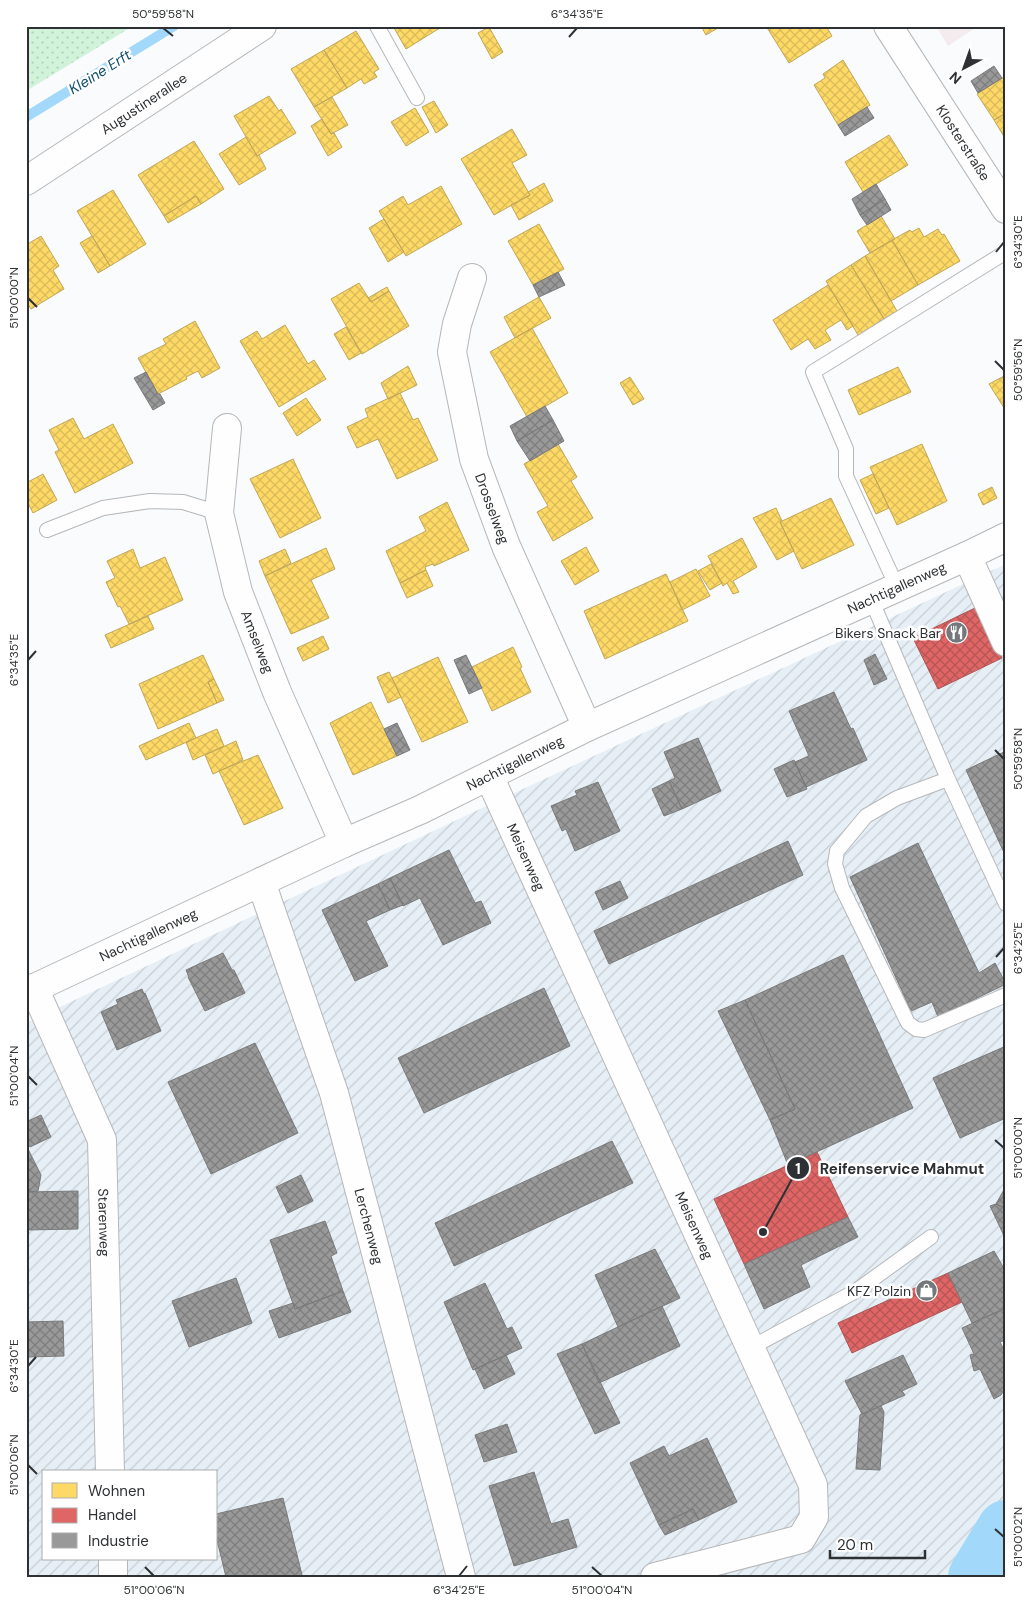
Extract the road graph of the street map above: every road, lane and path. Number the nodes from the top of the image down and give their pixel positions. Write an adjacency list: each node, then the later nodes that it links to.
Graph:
1 (262, 26): 5 (street, Augustinerallee)
2 (377, 26): 4 (lane)
3 (888, 26): 6 (street, Klosterstraße)
4 (417, 98)
5 (26, 181)
6 (1006, 209)
7 (1006, 252): 14 (lane)
8 (472, 278): 17 (street, Drosselweg)
9 (227, 428): 10 (street, Amselweg)
10 (219, 513): 11 (lane); 20 (street, Amselweg)
11 (47, 530)
12 (1006, 536): 13 (street, Nachtigallenweg)
13 (967, 556): 14 (street, Nachtigallenweg); 16 (street)
14 (897, 587): 15 (street, Nachtigallenweg)
15 (871, 598): 17 (street, Nachtigallenweg); 19 (lane)
16 (1006, 642)
17 (586, 727): 18 (street, Nachtigallenweg)
18 (488, 776): 20 (street, Nachtigallenweg); 26 (street, Meisenweg)
19 (948, 779): 22 (lane); 24 (lane)
20 (344, 843): 21 (street, Nachtigallenweg)
21 (260, 882): 23 (street, Nachtigallenweg); 30 (street, Lerchenweg)
22 (1006, 904)
23 (30, 990): 27 (street, Starenweg)
24 (1006, 995)
25 (931, 1237): 26 (lane)
26 (750, 1348): 31 (street, Meisenweg)
27 (110, 1470)
28 (113, 1560): 29 (street)
29 (113, 1577)
30 (461, 1577)
31 (655, 1577)

